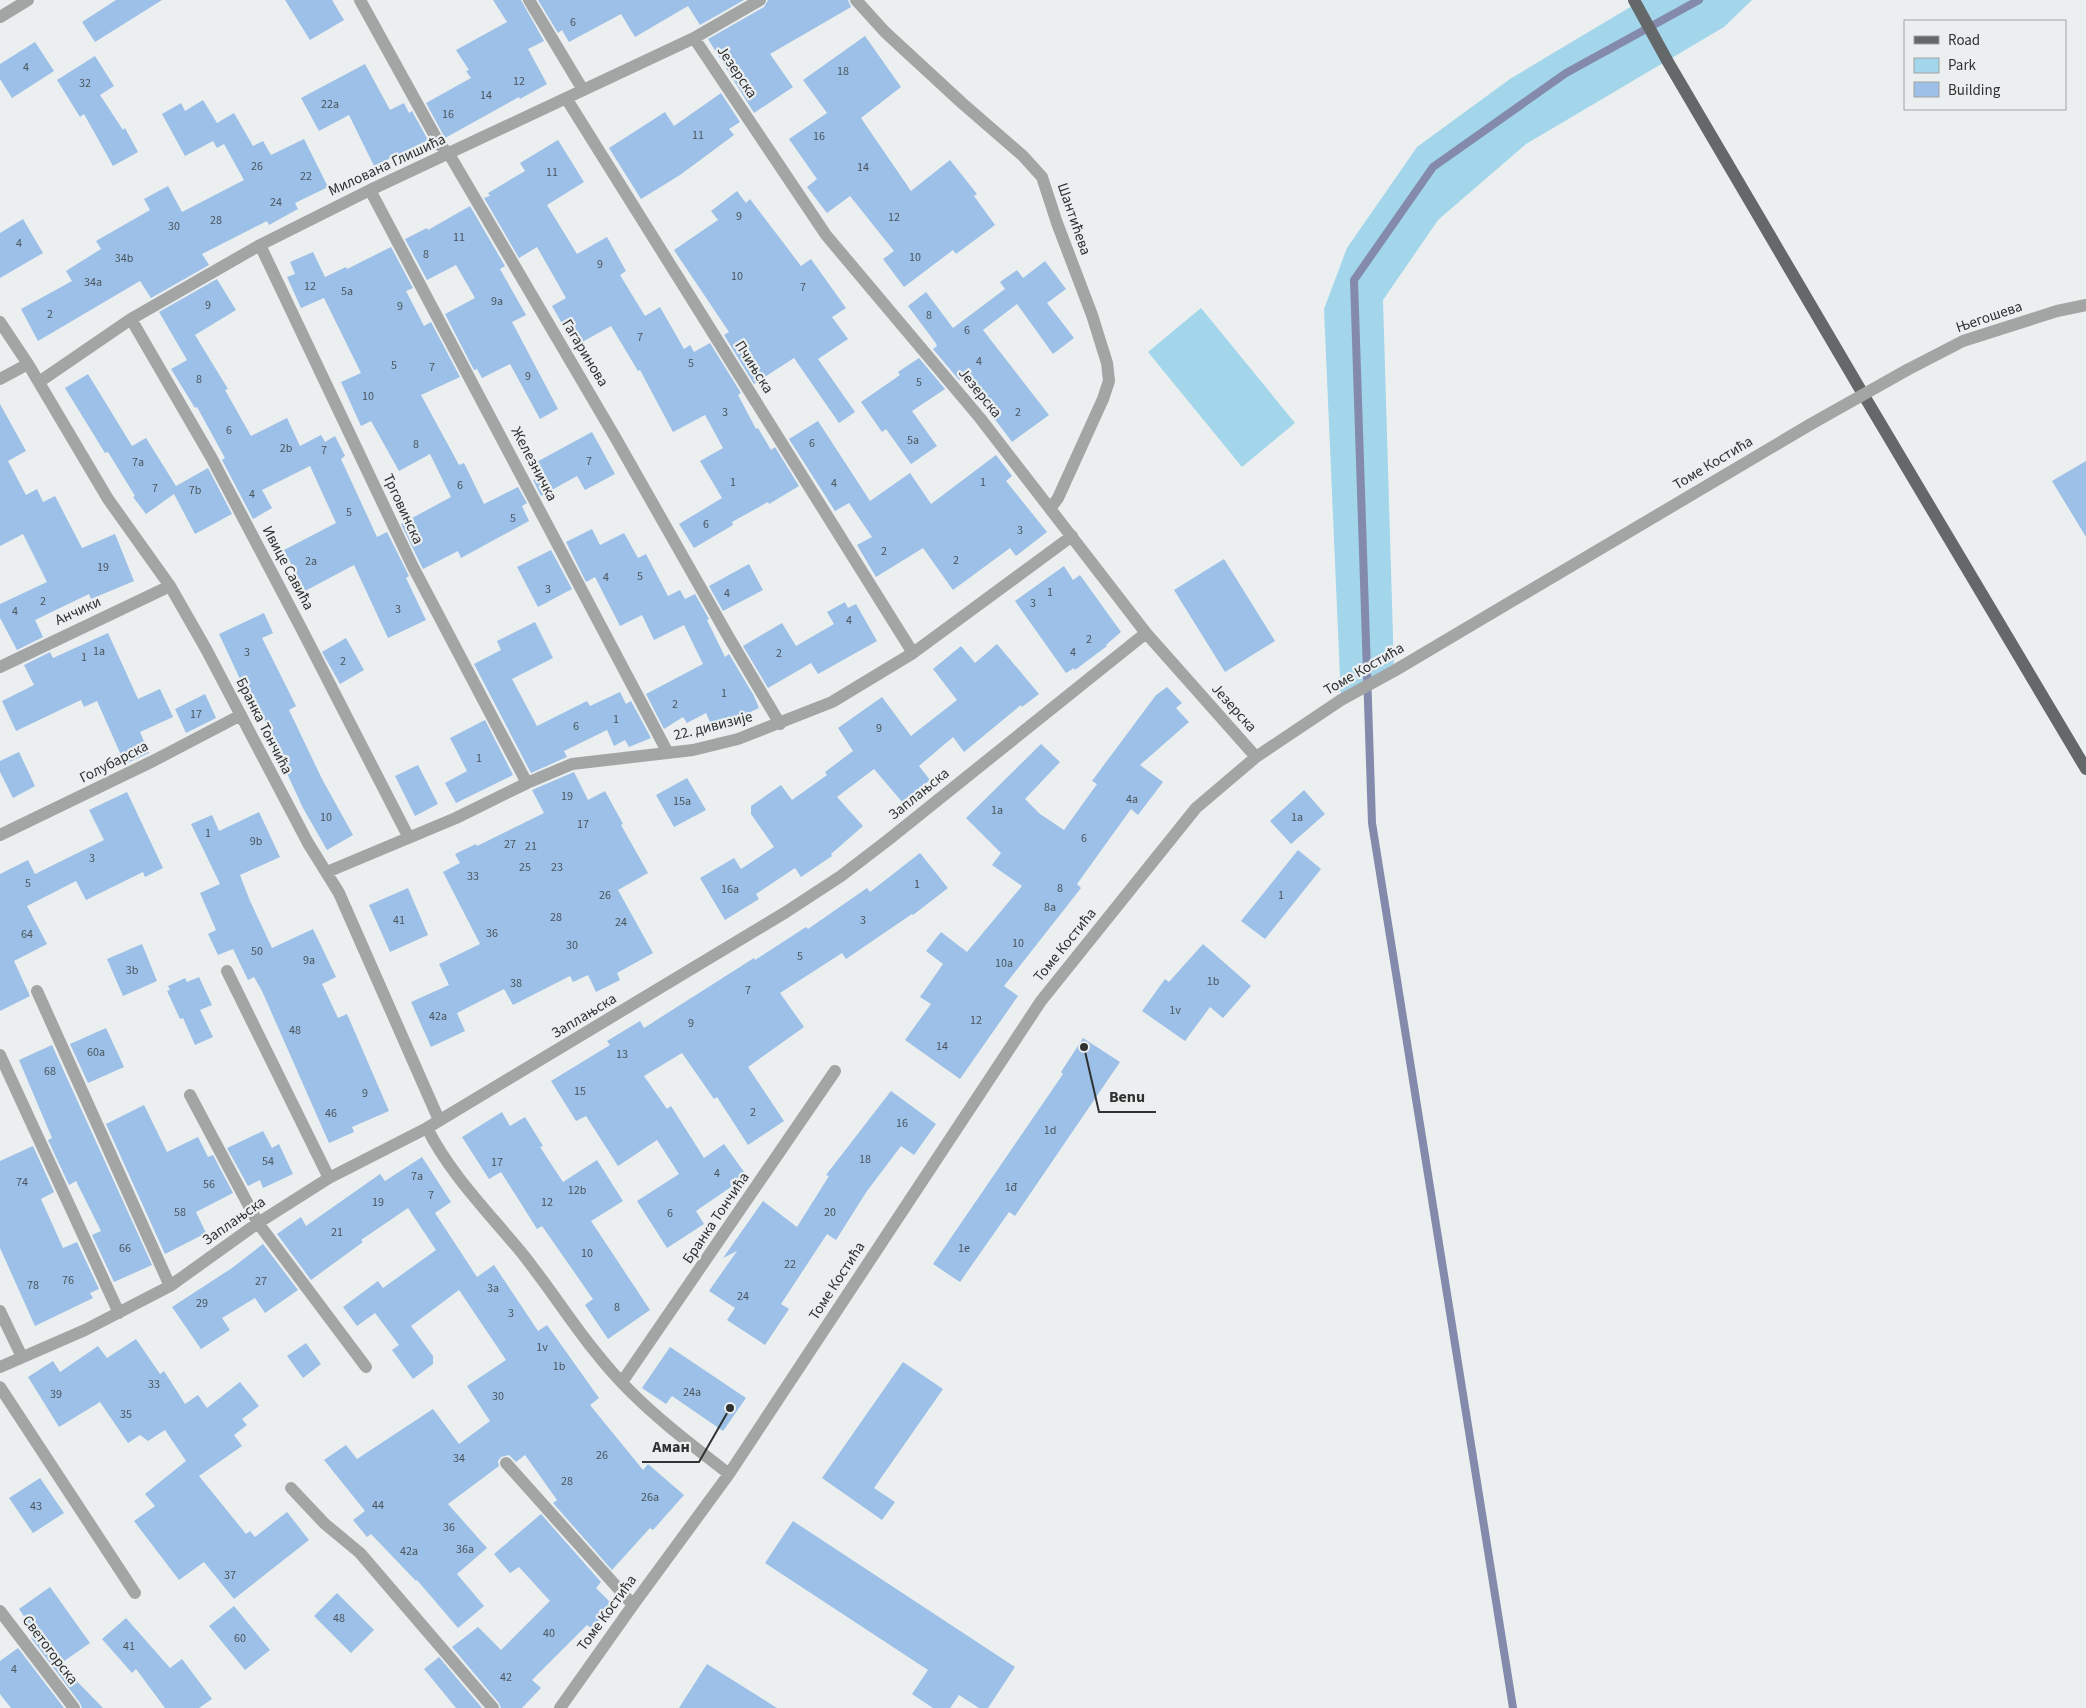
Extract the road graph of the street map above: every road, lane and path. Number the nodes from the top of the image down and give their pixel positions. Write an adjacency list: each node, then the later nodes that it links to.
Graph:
1 (28, 0): 7 (street)
2 (360, 0): 11 (street, Гагаринова)
3 (529, 0): 9 (street)
4 (760, 0): 8 (street, Милована Глишића)
5 (856, 0): 21 (street, Шантићева)
6 (1635, 2): 31 (main road)
7 (0, 17)
8 (694, 38): 9 (street, Милована Глишића); 21 (street, Језерска)
9 (583, 90): 10 (street, Милована Глишића)
10 (566, 98): 11 (street, Милована Глишића); 25 (street, Пчињска)
11 (448, 154): 12 (street, Милована Глишића); 28 (street, Гагаринова)
12 (370, 190): 13 (street, Милована Глишића); 29 (street, Железничка)
13 (260, 245): 15 (street, Милована Глишића); 32 (street, Трговинска)
14 (2086, 305): 20 (street, Његошева, bridge)
15 (131, 319): 19 (street, Милована Глишића); 34 (street, Ивице Савића)
16 (0, 322): 17 (street, Бранка Тончића)
17 (28, 364): 18 (street); 19 (street, Бранка Тончића)
18 (0, 379)
19 (39, 382): 23 (street, Бранка Тончића)
20 (1811, 424): 30 (street, Томе Костића)
21 (1050, 509): 22 (street, Језерска)
22 (1072, 536): 24 (street, Језерска); 25 (street, 22. дивизије)
23 (170, 586): 26 (street, Анчики); 27 (street, Бранка Тончића)
24 (1146, 633): 30 (street, Језерска); 41 (street, Заплањска)
25 (913, 653): 28 (street, 22. дивизије)
26 (0, 667)
27 (241, 715): 33 (street, Голубарска); 35 (street, Бранка Тончића)
28 (780, 724): 29 (street, 22. дивизије)
29 (668, 753): 32 (street, 22. дивизије)
30 (1256, 757): 54 (street, Томе Костића)
31 (2086, 769)
32 (526, 783): 34 (street, 22. дивизије)
33 (0, 835)
34 (408, 836): 35 (street, 22. дивизије)
35 (327, 872): 41 (street, Бранка Тончића)
36 (227, 971): 43 (street)
37 (36, 991): 45 (street)
38 (0, 1055): 47 (street)
39 (835, 1071): 51 (street, Бранка Тончића)
40 (190, 1095): 44 (street)
41 (439, 1120): 42 (street, Заплањска)
42 (427, 1128): 43 (street, Заплањска); 51 (street)
43 (329, 1178): 44 (street, Заплањска)
44 (258, 1223): 45 (street, Заплањска); 50 (street)
45 (170, 1286): 47 (street, Заплањска)
46 (0, 1312): 48 (street)
47 (120, 1313): 48 (street, Заплањска)
48 (22, 1357): 49 (street, Заплањска)
49 (0, 1367)
50 (366, 1367)
51 (622, 1382): 54 (street)
52 (0, 1387): 56 (street)
53 (506, 1463): 57 (street)
54 (729, 1474): 57 (street, Томе Костића)
55 (291, 1488): 60 (street)
56 (135, 1593)
57 (633, 1605): 61 (street, Томе Костића)
58 (0, 1611): 59 (street, Светогорска)
59 (74, 1708)
60 (493, 1708)
61 (560, 1708)

